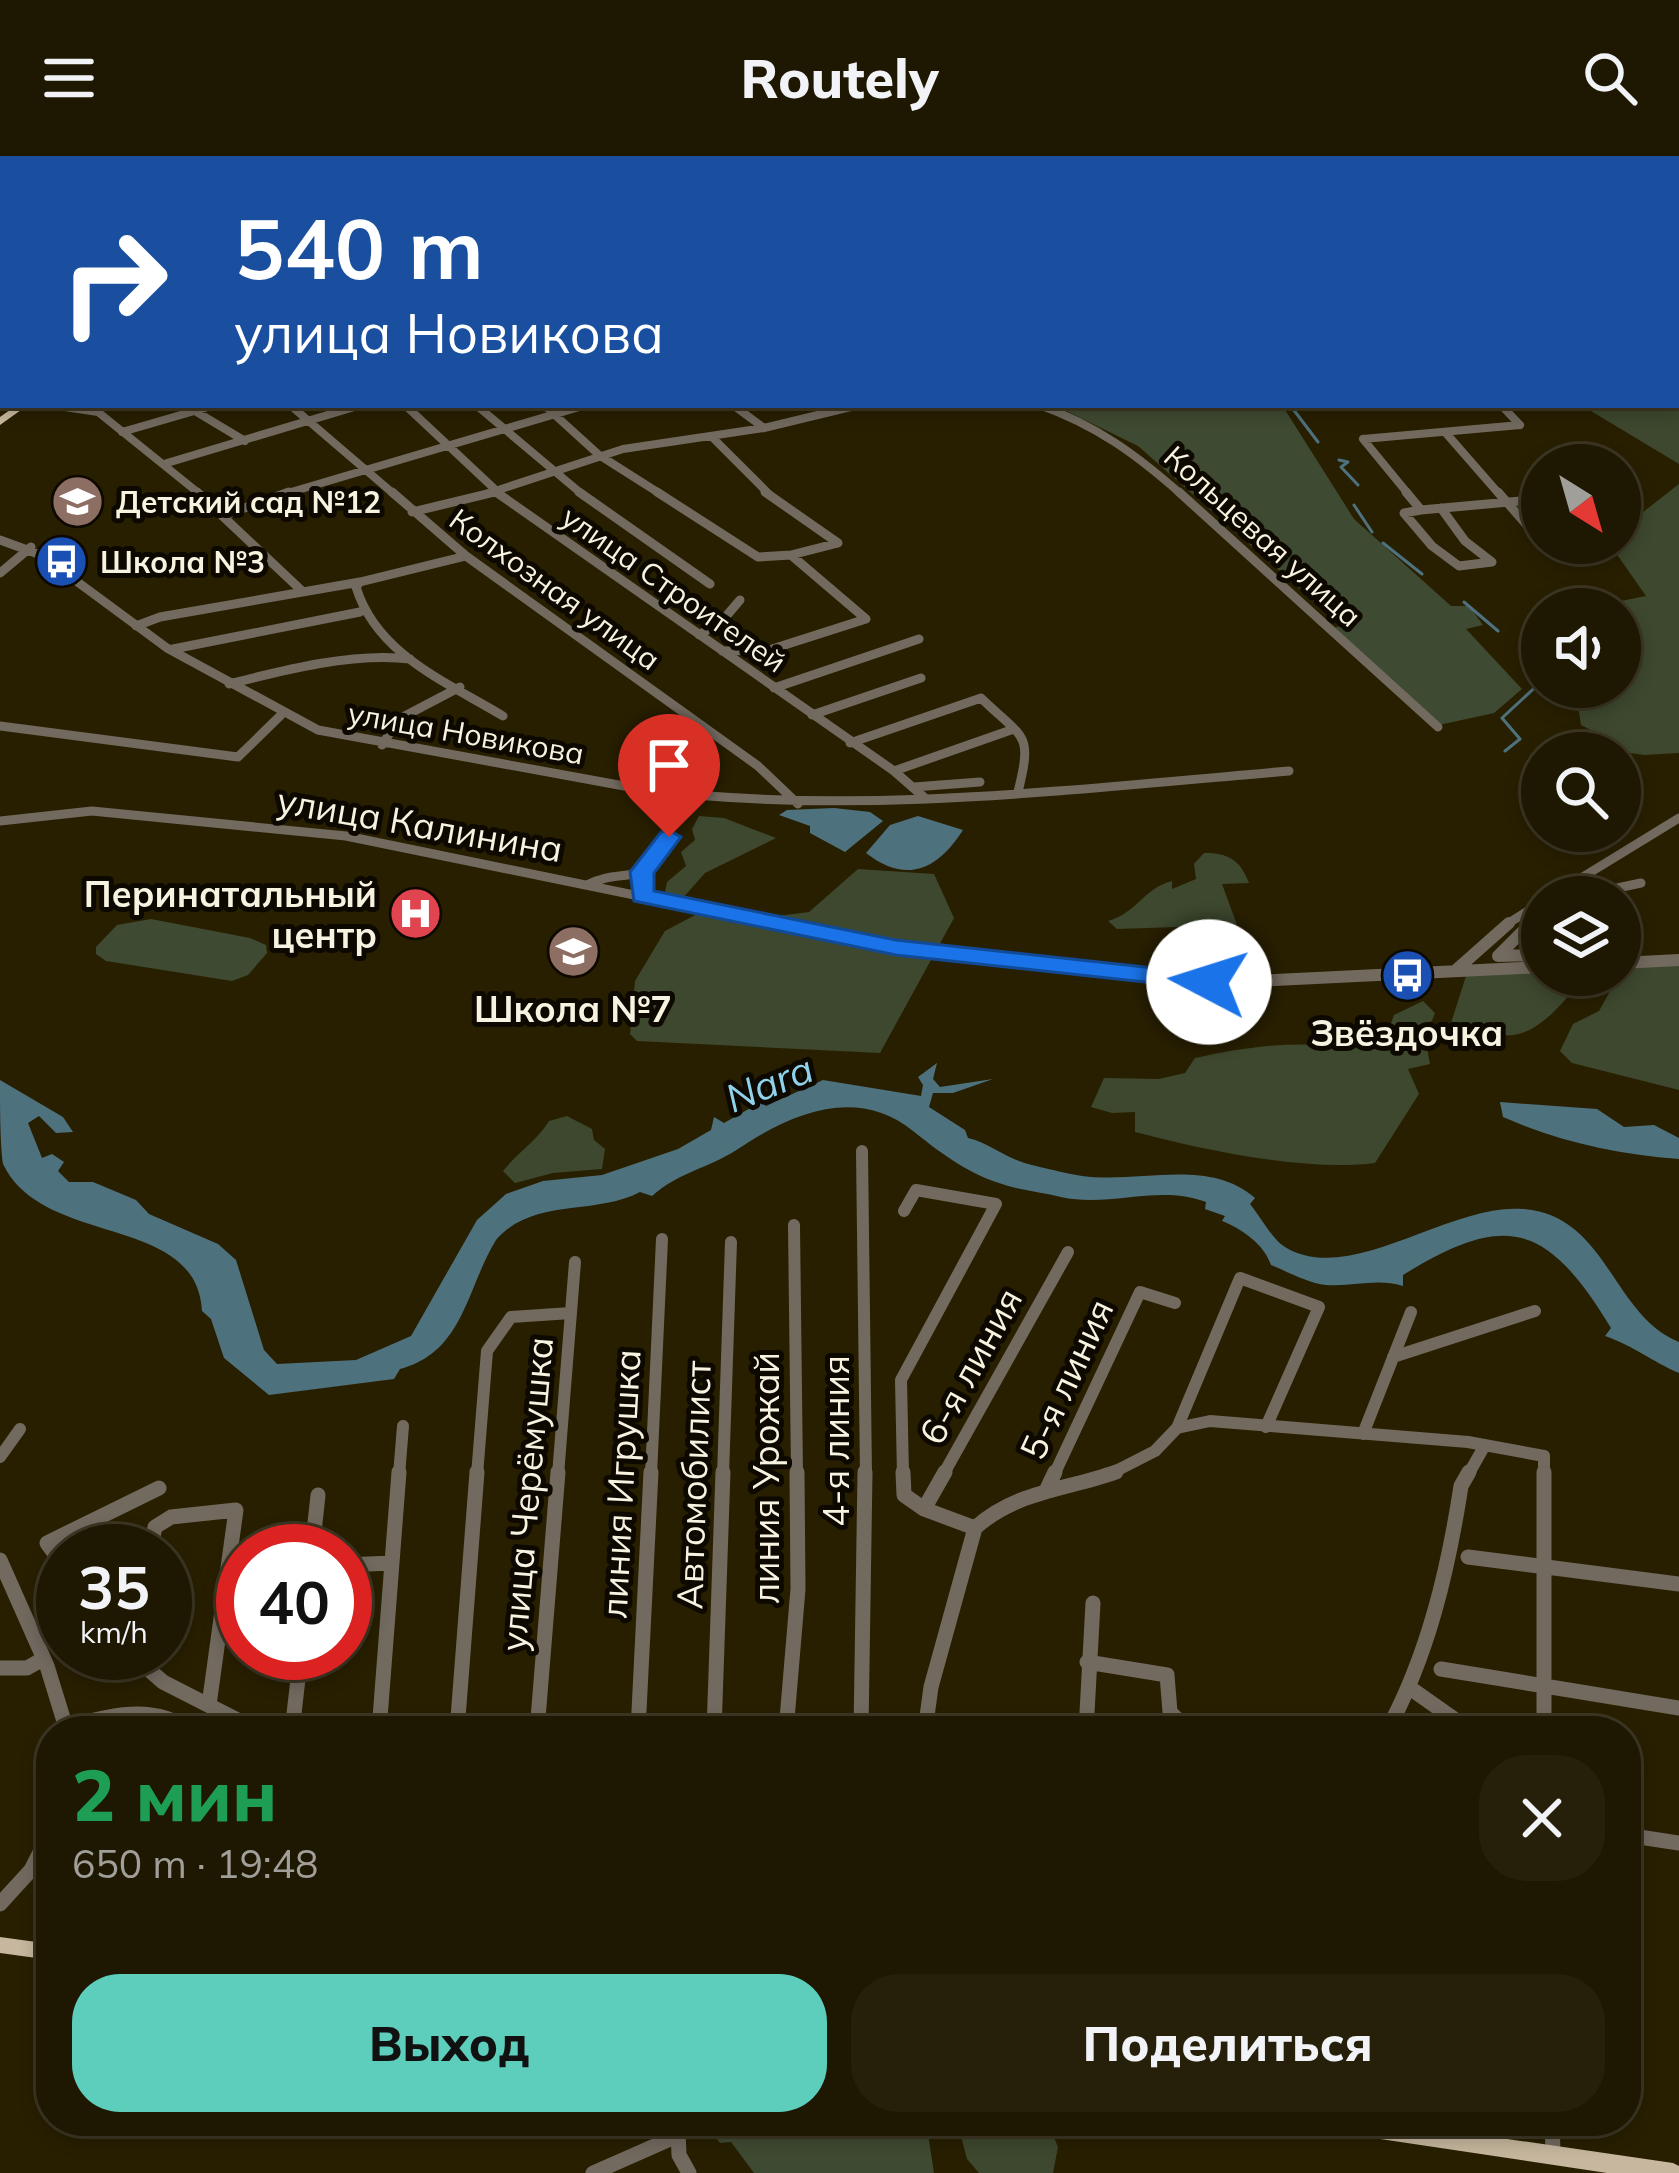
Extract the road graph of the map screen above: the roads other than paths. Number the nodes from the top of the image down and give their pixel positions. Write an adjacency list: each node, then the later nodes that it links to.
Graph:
1 (72, 408): 17 (street)
2 (190, 408): 17 (street); 20 (street)
3 (294, 408): 14 (street, Колхозная улица)
4 (352, 408): 14 (street)
5 (408, 408): 21 (street, улица Строителей)
6 (479, 408): 16 (street)
7 (547, 408): 13 (street)
8 (577, 408): 13 (street)
9 (737, 408): 15 (street)
10 (847, 408): 15 (street)
11 (1048, 408): 58 (street, Кольцевая улица)
12 (1504, 408): 18 (street)
13 (555, 415): 16 (street); 22 (street)
14 (312, 422): 20 (street); 24 (street, Колхозная улица)
15 (764, 428): 19 (street)
16 (504, 431): 21 (street); 25 (street)
17 (122, 432): 23 (street)
18 (1445, 432): 28 (street); 30 (street)
19 (712, 436): 22 (street); 36 (street)
20 (245, 441): 23 (street)
21 (450, 448): 24 (street); 26 (street, улица Строителей)
22 (599, 455): 25 (street); 36 (street)
23 (167, 463): 32 (street)
24 (364, 468): 31 (street, Колхозная улица); 32 (street)
25 (551, 473): 26 (street); 40 (street)
26 (496, 492): 31 (street); 45 (street, улица Строителей)
27 (1521, 501): 28 (street)
28 (1506, 502): 29 (street); 33 (street)
29 (1442, 508): 30 (street); 30 (street)
30 (1421, 510)
31 (412, 512): 37 (street, Колхозная улица)
32 (223, 516): 41 (street)
33 (1521, 519)
34 (0, 540): 35 (street)
35 (37, 550): 38 (street); 44 (street, улица Новикова)
36 (791, 555): 48 (street)
37 (466, 556): 39 (street); 69 (street, Колхозная улица)
38 (0, 572)
39 (360, 582): 41 (street); 43 (street)
40 (710, 584)
41 (301, 590): 44 (street)
42 (740, 600): 45 (street)
43 (360, 612): 47 (street); 49 (street)
44 (136, 626): 47 (street, улица Новикова)
45 (699, 635): 48 (street, улица Строителей)
46 (919, 639): 53 (street)
47 (172, 649): 51 (street, улица Новикова)
48 (721, 651): 53 (street, улица Строителей)
49 (411, 659): 51 (street); 52 (street)
50 (921, 678): 55 (street)
51 (229, 684): 54 (street, улица Новикова)
52 (460, 687): 56 (street); 61 (street)
53 (774, 688): 55 (street, улица Строителей)
54 (281, 715): 57 (street); 61 (street, улица Новикова)
55 (812, 715): 60 (street, улица Строителей)
56 (503, 716)
57 (0, 726)
58 (1438, 727)
59 (1011, 730): 60 (street); 62 (street); 67 (street)
60 (850, 743): 62 (street, улица Строителей)
61 (382, 746): 66 (street, улица Новикова)
62 (894, 771): 65 (street, улица Строителей)
63 (1289, 771): 67 (street, улица Новикова)
64 (980, 782): 65 (street)
65 (914, 788): 68 (street, улица Строителей)
66 (646, 790): 69 (street, улица Новикова); 74 (street)
67 (1018, 792): 68 (street, улица Новикова)
68 (926, 799): 69 (street, улица Новикова)
69 (798, 804)
70 (1679, 818): 72 (street)
71 (0, 821): 73 (street, улица Калинина)
72 (1584, 876)
73 (587, 885): 74 (street, улица Калинина); 74 (street)
74 (643, 885): 83 (street, улица Калинина)
75 (1521, 916): 76 (street)
76 (1507, 923): 77 (street); 83 (street)
77 (1521, 923)
78 (1521, 934): 79 (street)
79 (1521, 955)
80 (1679, 960): 81 (street)
81 (1641, 962)
82 (1521, 968): 83 (street, улица Калинина)
83 (1455, 970)
84 (862, 1151): 141 (street, 4-я линия)
85 (904, 1211): 106 (street)
86 (794, 1226): 140 (street, линия Урожай)
87 (662, 1239): 138 (street, линия Игрушка)
88 (731, 1242): 139 (street, Автомобилист)
89 (1068, 1252): 106 (street, 6-я линия)
90 (575, 1262): 94 (street, улица Черёмушка)
91 (1175, 1303): 104 (street, 5-я линия)
92 (1535, 1311): 95 (street)
93 (1411, 1312): 95 (street)
94 (571, 1313): 136 (street, улица Черёмушка); 137 (street, улица Черёмушка)
95 (1393, 1357): 100 (street)
96 (403, 1426): 114 (street)
97 (1267, 1427): 98 (street); 98 (street); 100 (street)
98 (1177, 1428): 104 (street)
99 (20, 1429): 102 (street)
100 (1363, 1434): 101 (street)
101 (1485, 1444): 115 (street); 127 (street)
102 (0, 1457)
103 (159, 1489): 107 (street)
104 (1046, 1491): 110 (street)
105 (318, 1495): 109 (street)
106 (925, 1508): 110 (street)
107 (86, 1524)
108 (161, 1524): 128 (street)
109 (315, 1524)
110 (975, 1528): 142 (street)
111 (1468, 1557): 115 (street)
112 (0, 1560): 118 (street)
113 (372, 1564): 114 (street)
114 (392, 1564): 135 (street)
115 (1542, 1568): 116 (street); 126 (street)
116 (1679, 1584)
117 (1093, 1603): 119 (street)
118 (36, 1643)
119 (1088, 1662): 143 (street); 144 (street)
120 (36, 1663): 121 (street)
121 (0, 1668)
122 (1442, 1669): 126 (street)
123 (50, 1680): 130 (street)
124 (161, 1680): 128 (street)
125 (298, 1680): 134 (street)
126 (1543, 1686): 129 (street); 147 (street)
127 (1410, 1688): 145 (street); 146 (street)
128 (209, 1705): 133 (street)
129 (1679, 1708)
130 (62, 1716)
131 (117, 1716): 132 (street)
132 (166, 1716)
133 (231, 1716)
134 (294, 1716)
135 (380, 1716)
136 (458, 1716)
137 (538, 1716)
138 (639, 1716)
139 (715, 1716)
140 (787, 1716)
141 (861, 1716)
142 (928, 1716)
143 (1086, 1716)
144 (1174, 1716)
145 (1396, 1716)
146 (1450, 1716)
147 (1544, 1716)
148 (1641, 1837): 149 (street)
149 (1679, 1843)
150 (36, 1860): 151 (street)
151 (0, 1904)
152 (0, 1945): 153 (main road)
153 (36, 1950)
154 (668, 2136): 158 (street)
155 (680, 2136): 159 (street)
156 (1407, 2136): 157 (main road)
157 (1540, 2159): 160 (main road)
158 (592, 2173)
159 (689, 2173)
160 (1673, 2173)

